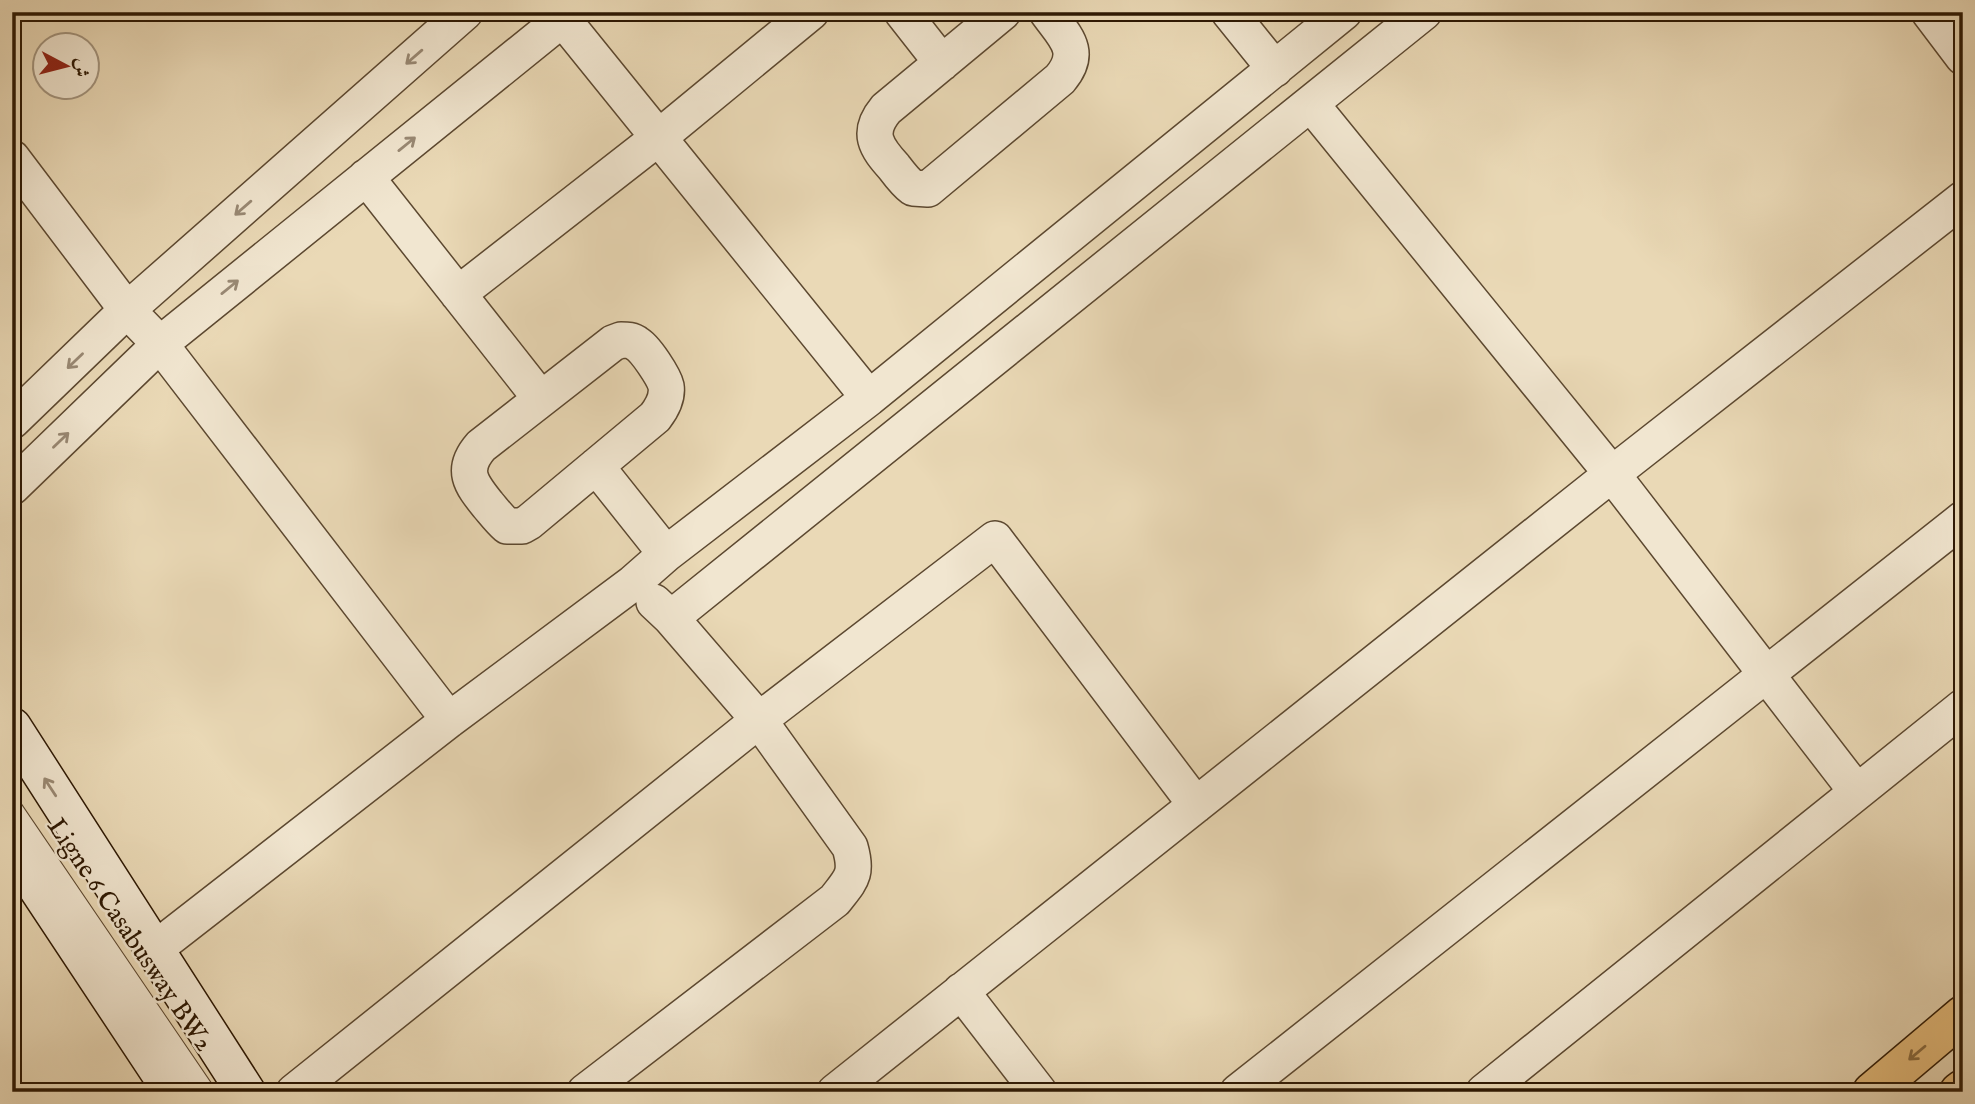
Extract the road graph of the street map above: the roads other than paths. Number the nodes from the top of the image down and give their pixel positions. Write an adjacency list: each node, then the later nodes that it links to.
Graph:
1 (465, 12): 20 (street, one-way to 20)
2 (811, 12): 15 (street)
3 (902, 12): 12 (street)
4 (1003, 12): 12 (street)
5 (1046, 12): 12 (street)
6 (1229, 12): 13 (street)
7 (1344, 12): 13 (street)
8 (1424, 12): 14 (street)
9 (1929, 12): 11 (street)
10 (563, 15): 15 (street); 17 (street, one-way to 10)
11 (1963, 57)
12 (942, 63)
13 (1275, 69): 22 (street)
14 (1311, 104): 26 (street); 31 (street)
15 (658, 138): 19 (street); 22 (street)
16 (12, 159): 20 (street)
17 (366, 177): 19 (street); 21 (street, one-way to 17)
18 (1963, 199): 26 (street)
19 (458, 294): 23 (street)
20 (127, 310): 21 (street); 24 (street, one-way to 24)
21 (160, 344): 27 (street, one-way to 21); 34 (street)
22 (869, 398): 29 (street)
23 (541, 399): 25 (street); 25 (street)
24 (12, 421)
25 (596, 466): 29 (street)
26 (1612, 474): 32 (street); 38 (street)
27 (12, 487)
28 (1963, 519): 32 (street)
29 (666, 554): 30 (street)
30 (633, 583): 31 (street); 34 (street)
31 (671, 618): 35 (street)
32 (1766, 674): 37 (street); 53 (street)
33 (1963, 707): 37 (street)
34 (449, 720): 42 (street)
35 (759, 720): 38 (street); 49 (street); 50 (street)
36 (12, 727): 42 (main road, one-way to 36)
37 (1857, 792): 54 (street)
38 (1196, 805): 43 (street)
39 (12, 807): 47 (lane, Ligne 6 Casabusway BW2)
40 (12, 828): 46 (lane, Ligne 6 Casabusway BW2)
41 (12, 849): 45 (main road)
42 (155, 948): 48 (main road)
43 (961, 991): 51 (street); 52 (street)
44 (1963, 1015): 55 (highway, one-way to 55)
45 (173, 1092)
46 (190, 1092)
47 (206, 1092)
48 (246, 1092)
49 (294, 1092)
50 (585, 1092)
51 (835, 1092)
52 (1038, 1092)
53 (1238, 1092)
54 (1484, 1092)
55 (1872, 1092)

